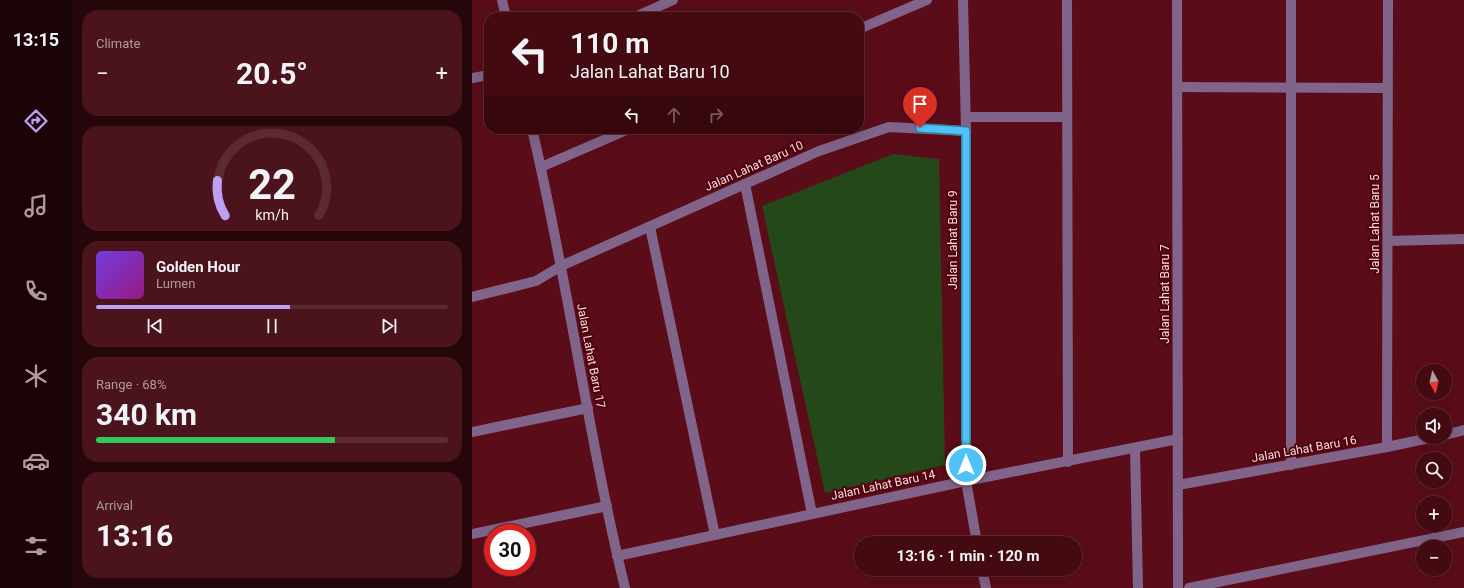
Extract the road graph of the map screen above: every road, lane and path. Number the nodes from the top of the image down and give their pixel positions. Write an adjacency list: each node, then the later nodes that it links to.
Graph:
1 (502, 0): 9 (street)
2 (673, 0): 10 (street)
3 (927, 0): 11 (street)
4 (963, 0): 17 (street, Jalan Lahat Baru 9)
5 (1067, 0): 18 (street)
6 (1177, 0): 14 (street, Jalan Lahat Baru 7)
7 (1291, 0): 15 (street)
8 (1388, 0): 16 (street, Jalan Lahat Baru 5)
9 (505, 12)
10 (646, 12)
11 (864, 28)
12 (484, 76): 13 (street)
13 (472, 78)
14 (1177, 87): 15 (street); 33 (street, Jalan Lahat Baru 7)
15 (1291, 88): 16 (street); 38 (street)
16 (1388, 88): 26 (street, Jalan Lahat Baru 5)
17 (966, 117): 18 (street); 19 (street, Jalan Lahat Baru 9)
18 (1067, 117): 37 (street)
19 (966, 131): 23 (street, Jalan Lahat Baru 10); 39 (street, Jalan Lahat Baru 9)
20 (533, 134): 22 (street, Jalan Lahat Baru 17)
21 (617, 134): 22 (street)
22 (541, 167): 27 (street, Jalan Lahat Baru 17)
23 (746, 184): 24 (street, Jalan Lahat Baru 10); 42 (street)
24 (650, 227): 27 (street, Jalan Lahat Baru 10); 45 (street)
25 (1464, 239): 26 (street)
26 (1388, 241): 35 (street, Jalan Lahat Baru 5)
27 (561, 266): 28 (street, Jalan Lahat Baru 10); 29 (street, Jalan Lahat Baru 17)
28 (472, 297)
29 (588, 408): 31 (street); 41 (street, Jalan Lahat Baru 17)
30 (1464, 430): 32 (street)
31 (472, 432)
32 (1452, 433)
33 (1178, 439): 36 (street, Jalan Lahat Baru 14); 40 (street, Jalan Lahat Baru 7)
34 (1416, 441): 35 (street, Jalan Lahat Baru 16)
35 (1387, 447): 38 (street, Jalan Lahat Baru 16)
36 (1136, 448): 37 (street, Jalan Lahat Baru 14); 51 (street)
37 (1068, 462): 39 (street, Jalan Lahat Baru 14)
38 (1291, 465): 40 (street, Jalan Lahat Baru 16)
39 (966, 481): 42 (street, Jalan Lahat Baru 14); 46 (street, Jalan Lahat Baru 9)
40 (1178, 485): 52 (street, Jalan Lahat Baru 7)
41 (607, 506): 44 (street); 47 (street, Jalan Lahat Baru 17)
42 (812, 514): 45 (street, Jalan Lahat Baru 14)
43 (1464, 532): 53 (street)
44 (472, 534)
45 (715, 535): 47 (street, Jalan Lahat Baru 14)
46 (976, 536)
47 (617, 556): 50 (street, Jalan Lahat Baru 17)
48 (982, 576): 49 (street)
49 (983, 587)
50 (625, 588)
51 (1138, 588)
52 (1178, 588)
53 (1189, 588)

